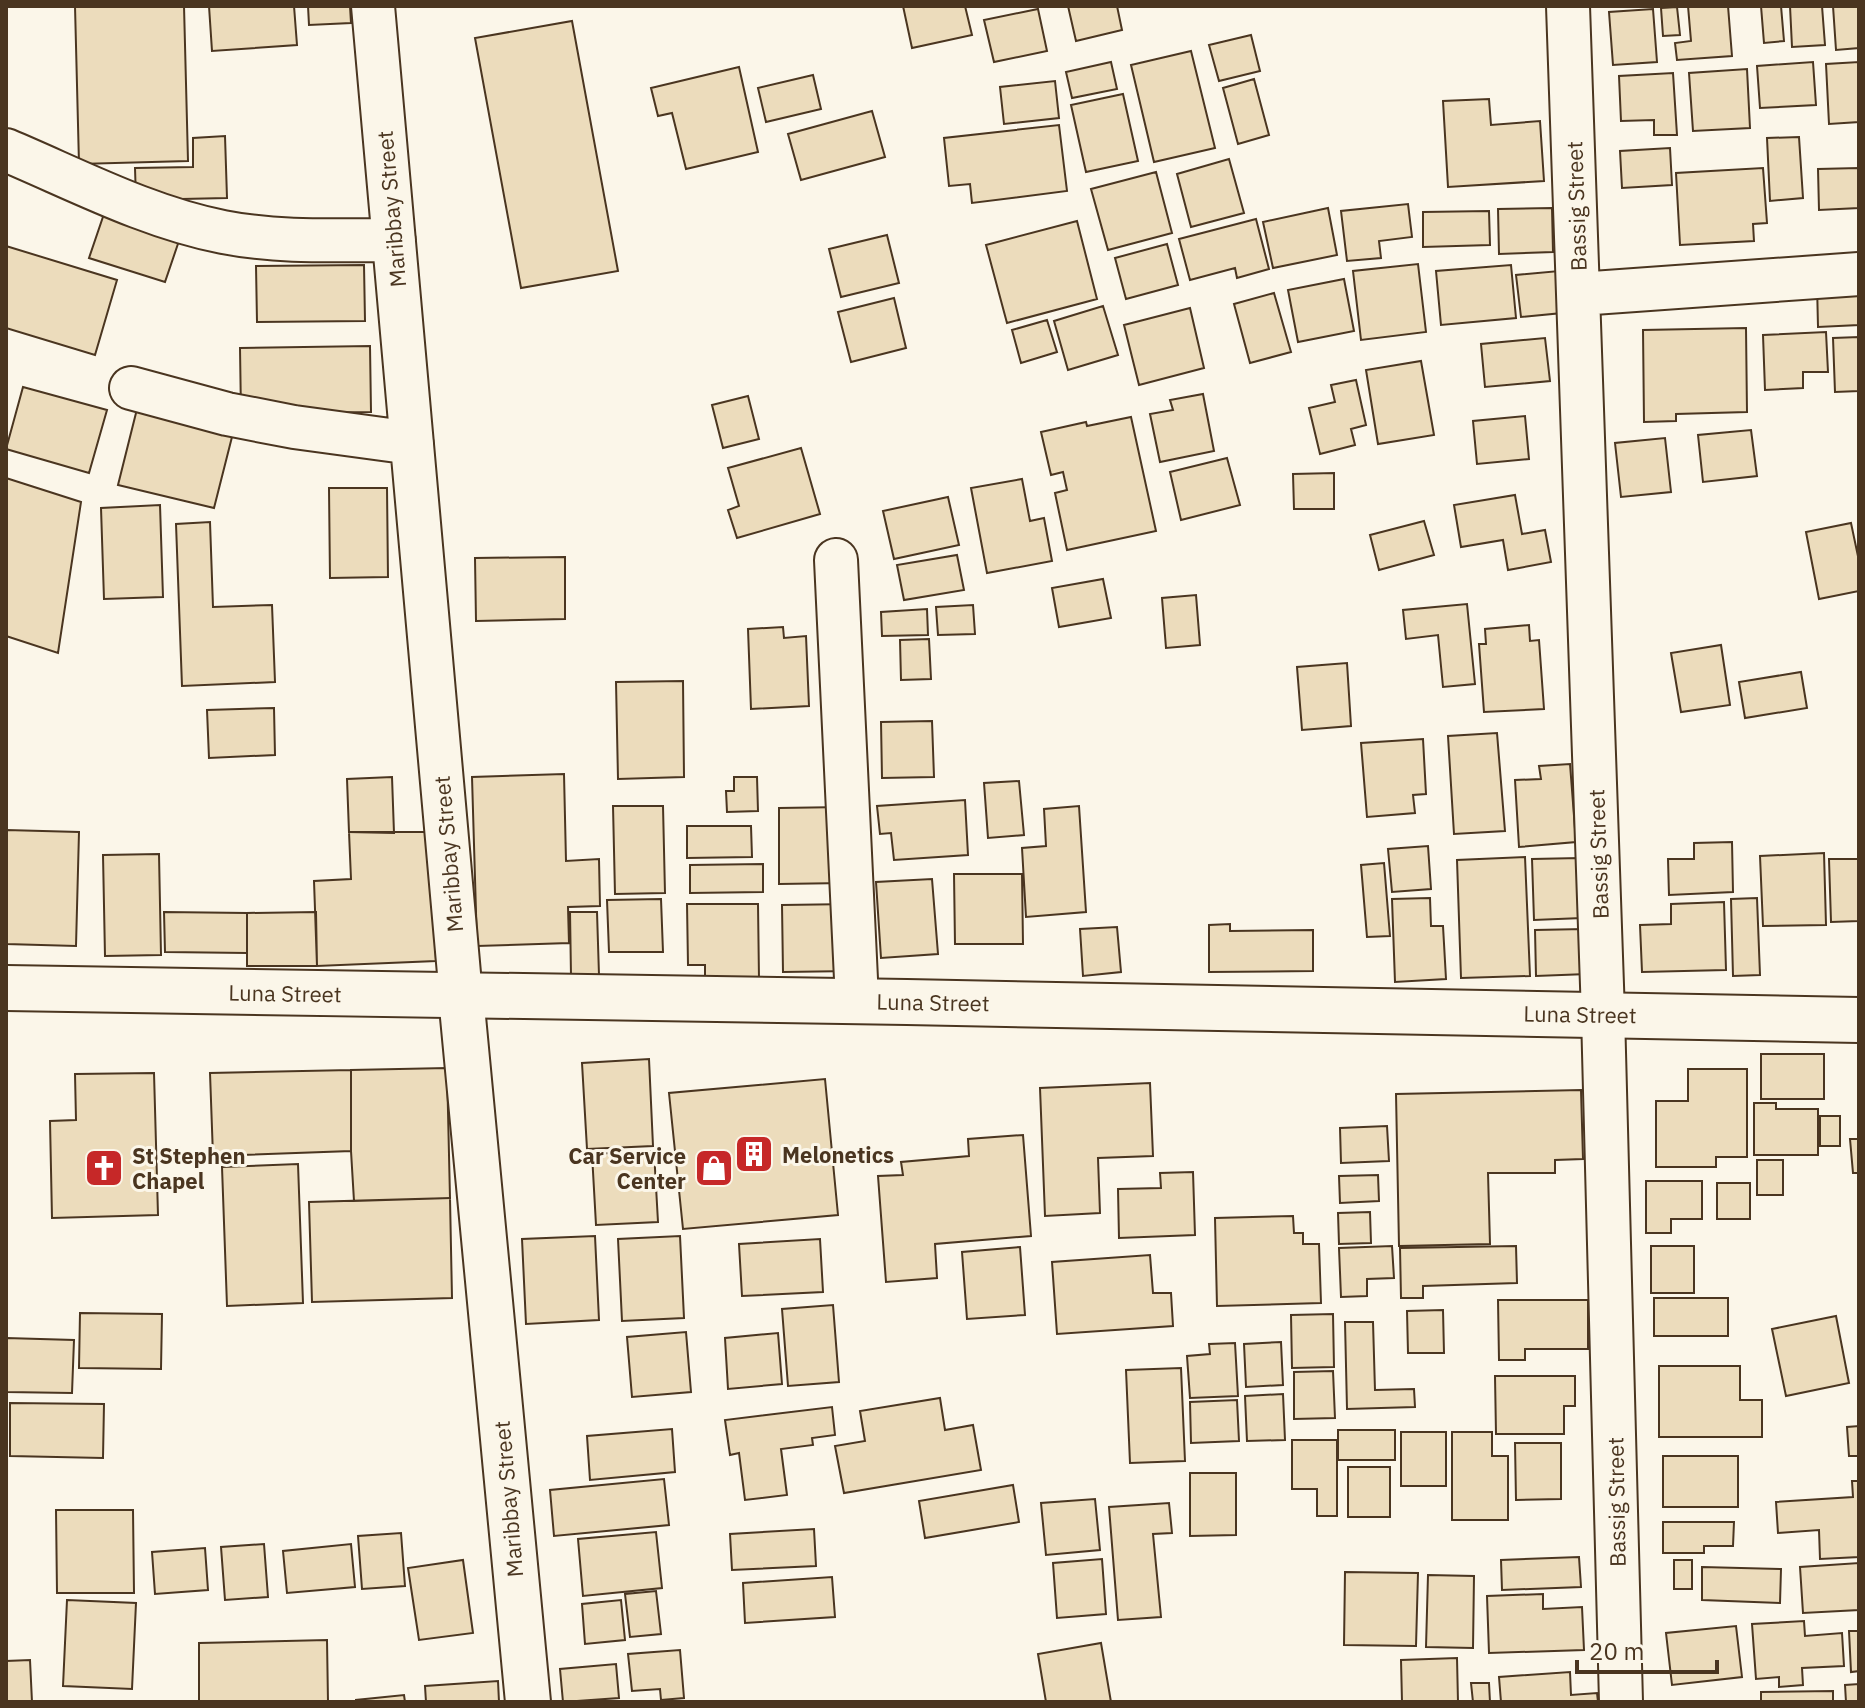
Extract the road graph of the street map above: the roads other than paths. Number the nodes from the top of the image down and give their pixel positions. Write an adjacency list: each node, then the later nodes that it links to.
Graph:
1 (373, 6): 4 (street, Maribbay Street)
2 (1568, 6): 6 (street, Bassig Street)
3 (6, 150): 4 (street)
4 (394, 240): 8 (street, Maribbay Street)
5 (1859, 274): 6 (street)
6 (1579, 294): 13 (street, Bassig Street)
7 (131, 388): 8 (street)
8 (412, 443): 11 (street, Maribbay Street)
9 (836, 560): 12 (street)
10 (6, 988): 11 (main road, Luna Street)
11 (461, 996): 12 (main road, Luna Street); 15 (main road, Maribbay Street)
12 (857, 1000): 13 (main road, Luna Street)
13 (1603, 1014): 14 (main road, Luna Street); 16 (street, Bassig Street)
14 (1859, 1020)
15 (528, 1702)
16 (1621, 1702)

